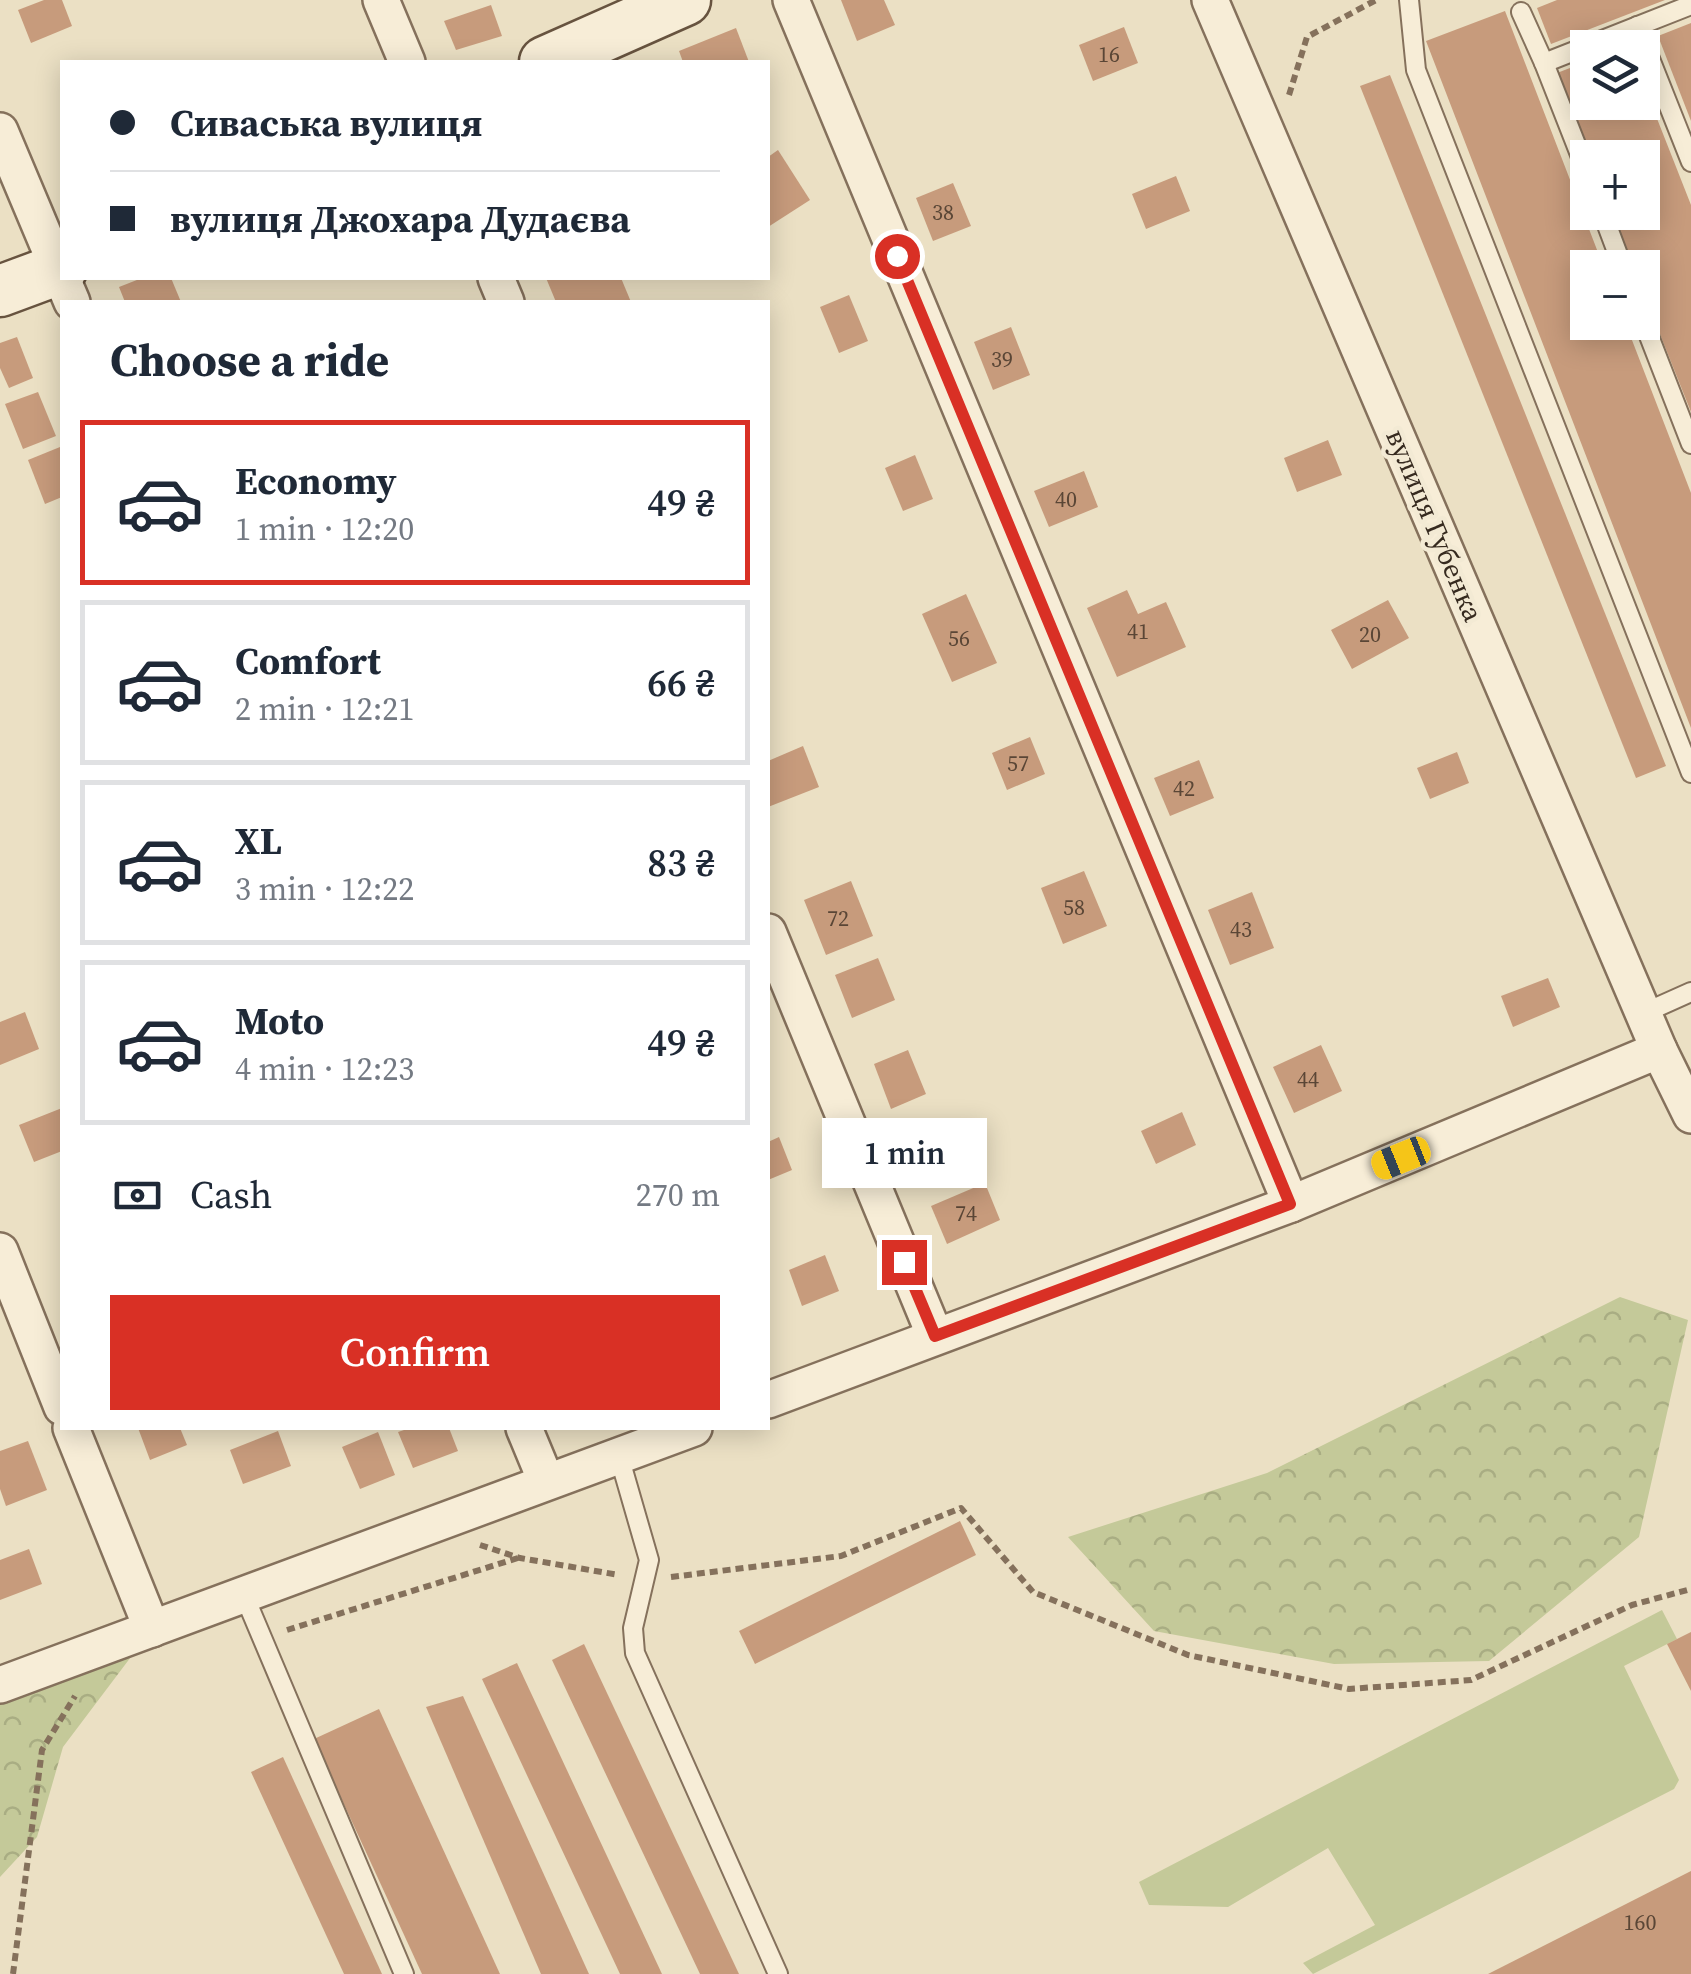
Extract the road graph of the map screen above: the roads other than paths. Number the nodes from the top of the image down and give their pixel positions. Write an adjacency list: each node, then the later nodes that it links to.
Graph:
1 (381, 0): 9 (street)
2 (684, 0): 10 (street)
3 (791, 0): 26 (street)
4 (1210, 0): 23 (street, вулиця Губенка)
5 (1409, 0): 20 (lane)
6 (1691, 5): 8 (lane)
7 (1522, 12): 11 (lane)
8 (1637, 26): 11 (lane); 14 (lane)
9 (406, 60)
10 (549, 60)
11 (1544, 63): 13 (lane)
12 (0, 131): 15 (street)
13 (1574, 140)
14 (1691, 162)
15 (60, 271)
16 (64, 280): 17 (street)
17 (0, 291)
18 (1651, 340): 19 (lane)
19 (1691, 444)
20 (1691, 774)
21 (770, 937): 28 (street)
22 (1691, 992): 23 (lane)
23 (1644, 1013): 24 (street, вулиця Губенка)
24 (1660, 1050): 25 (street, вулиця Губенка); 26 (street)
25 (1691, 1115)
26 (1290, 1204): 28 (street)
27 (0, 1251): 30 (street)
28 (935, 1336): 29 (street)
29 (770, 1399)
30 (60, 1401)
31 (72, 1430): 37 (street)
32 (525, 1430): 35 (street)
33 (689, 1430): 34 (street)
34 (619, 1456): 35 (street); 40 (lane)
35 (546, 1482): 36 (street)
36 (244, 1595): 37 (street); 39 (lane)
37 (152, 1630): 38 (street)
38 (0, 1685)
39 (404, 1974)
40 (778, 1974)

